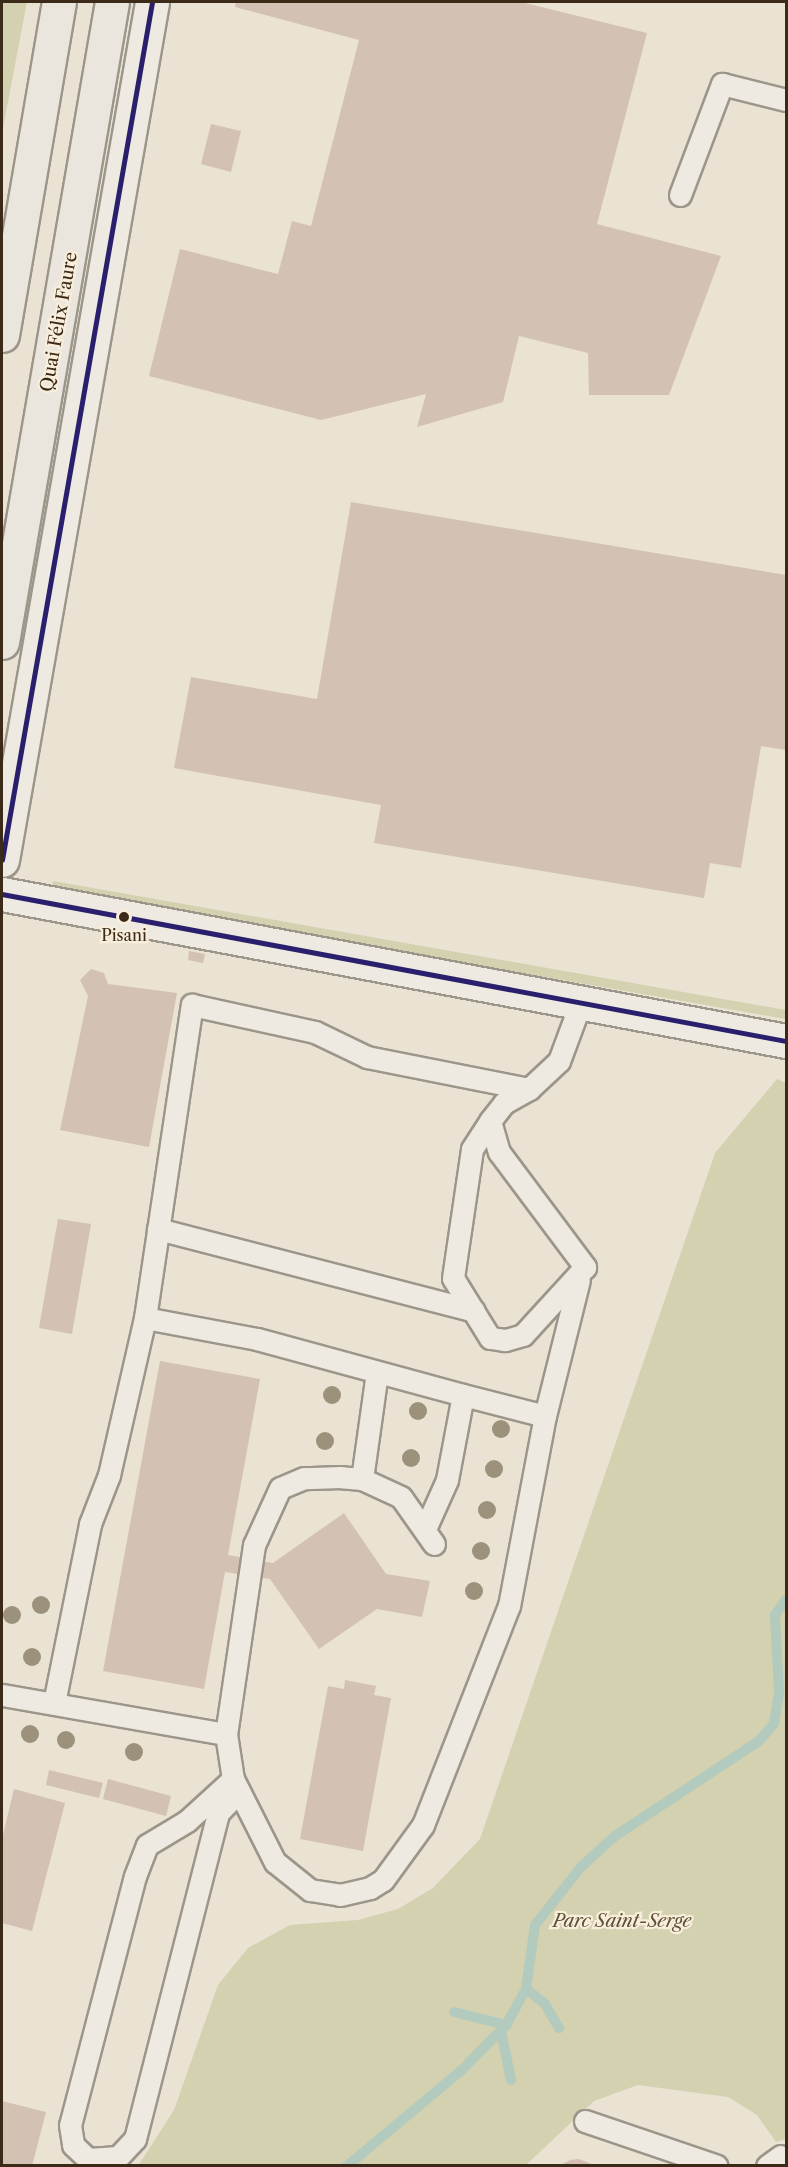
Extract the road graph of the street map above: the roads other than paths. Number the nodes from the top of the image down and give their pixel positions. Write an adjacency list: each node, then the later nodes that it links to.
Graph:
1 (59, 2): 6 (highway)
2 (112, 2): 7 (highway, Quai Félix Faure)
3 (152, 2): 8 (street, Quai Félix Faure)
4 (786, 100): 5 (lane)
5 (680, 195)
6 (2, 335)
7 (2, 642)
8 (2, 860)
9 (2, 894): 10 (street)
10 (581, 1002): 11 (street); 12 (lane)
11 (786, 1041)
12 (529, 1089): 13 (lane); 14 (lane)
13 (490, 1121): 15 (lane); 16 (lane)
14 (158, 1229): 16 (lane); 17 (lane)
15 (579, 1277): 16 (lane); 20 (lane)
16 (474, 1311)
17 (145, 1318): 18 (lane); 23 (lane)
18 (377, 1372): 19 (lane); 21 (lane)
19 (463, 1395): 20 (lane); 21 (lane)
20 (545, 1416): 25 (lane)
21 (362, 1479): 24 (lane)
22 (2, 1695): 23 (lane)
23 (54, 1703): 24 (lane)
24 (226, 1734): 25 (lane)
25 (236, 1785): 25 (lane)
26 (585, 2121): 27 (lane)
27 (708, 2164)

